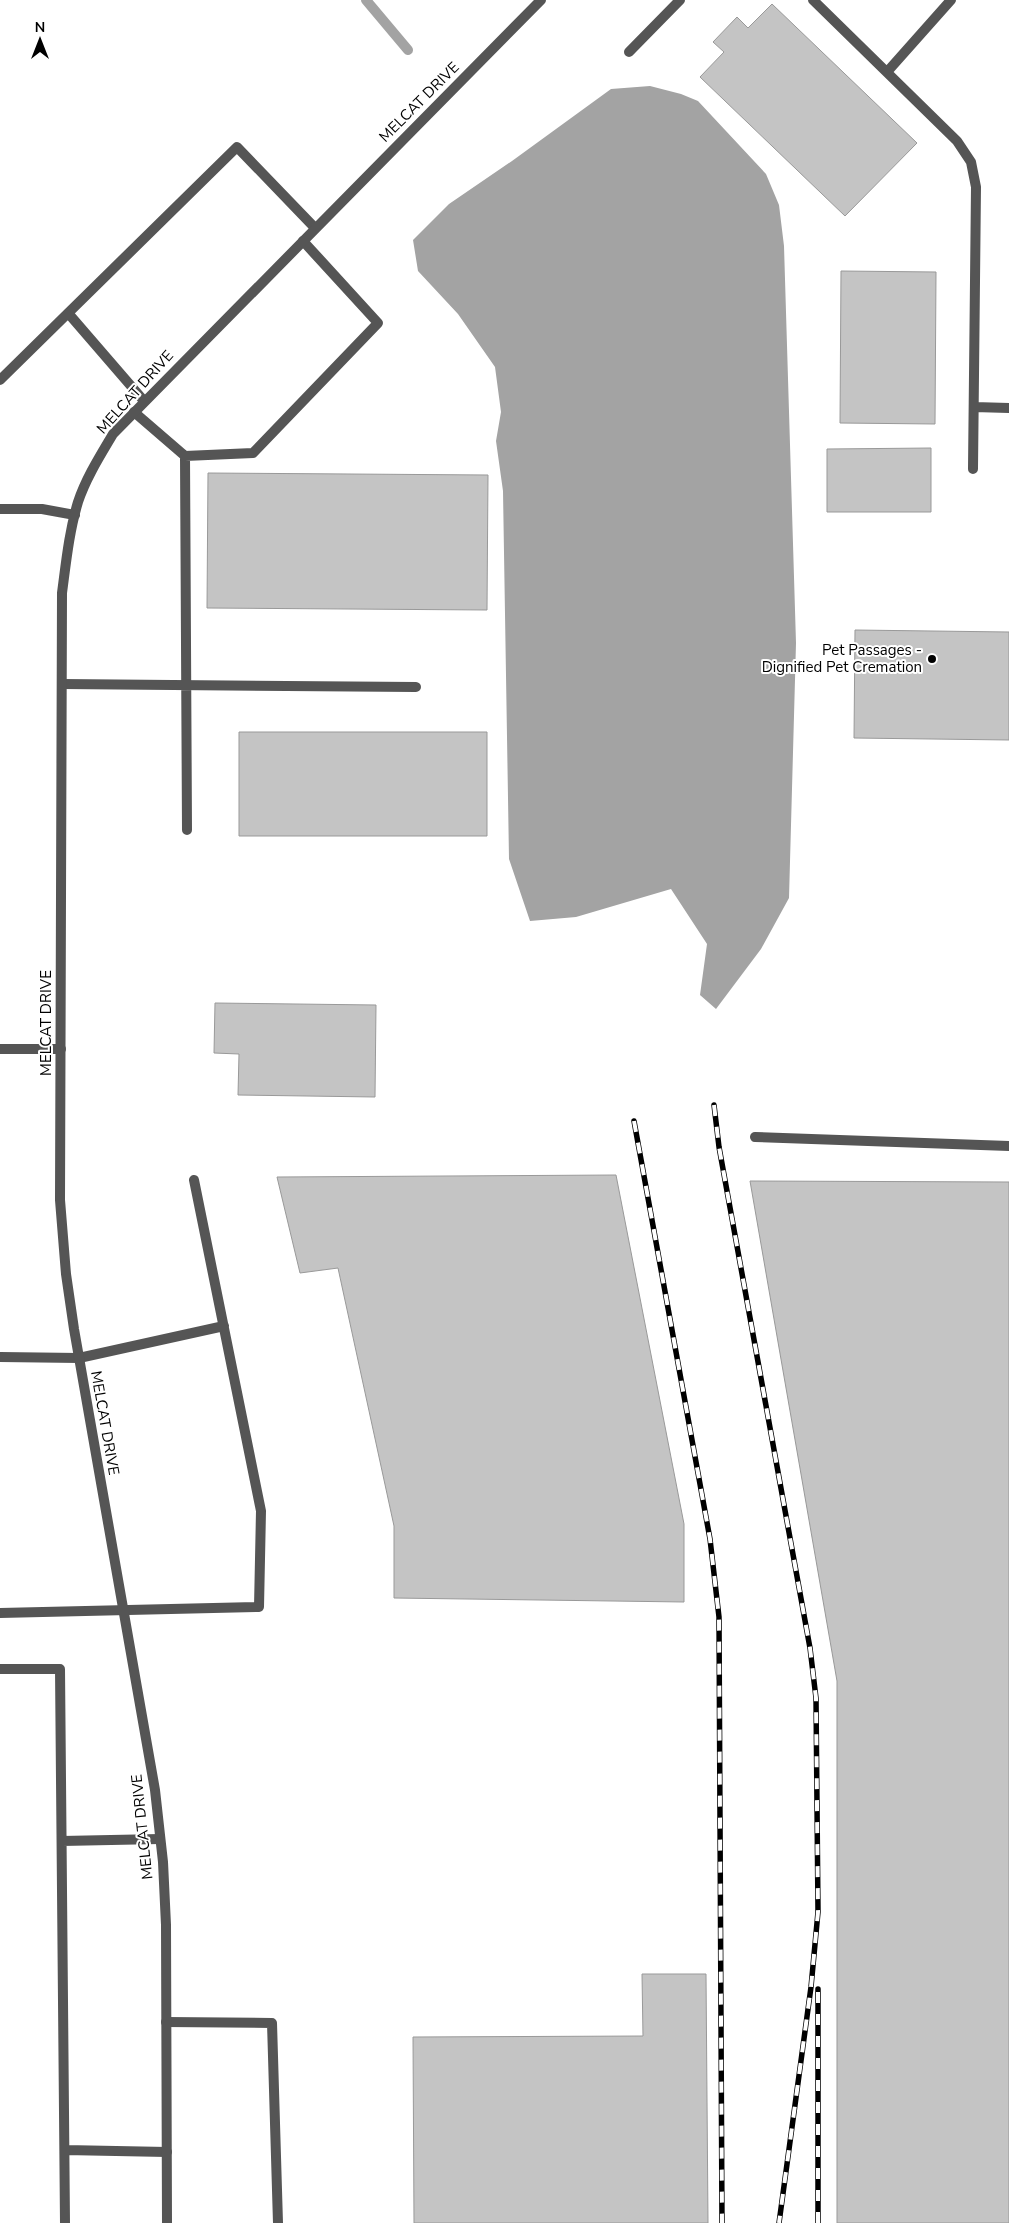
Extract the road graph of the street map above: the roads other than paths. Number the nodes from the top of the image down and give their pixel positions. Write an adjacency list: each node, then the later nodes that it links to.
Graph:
1 (541, 0): 7 (street, MELCAT DRIVE)
2 (680, 0): 5 (street)
3 (813, 0): 6 (street)
4 (951, 0): 6 (street)
5 (629, 52)
6 (887, 72): 12 (street)
7 (315, 228): 8 (street, MELCAT DRIVE); 9 (street)
8 (302, 241): 11 (street, MELCAT DRIVE); 15 (street)
9 (68, 313): 10 (street); 11 (street)
10 (0, 380)
11 (144, 401): 14 (street, MELCAT DRIVE)
12 (974, 407): 13 (street); 16 (street)
13 (1009, 408)
14 (134, 412): 15 (street); 18 (street, MELCAT DRIVE)
15 (185, 456): 20 (street)
16 (973, 469)
17 (0, 509): 18 (street)
18 (75, 515): 19 (street, MELCAT DRIVE)
19 (62, 684): 20 (street); 24 (street, MELCAT DRIVE)
20 (186, 685): 21 (street); 22 (street)
21 (416, 687)
22 (187, 830)
23 (0, 1049): 24 (street)
24 (60, 1049): 30 (street, MELCAT DRIVE)
25 (755, 1137): 26 (street)
26 (1009, 1146)
27 (194, 1180): 28 (street)
28 (224, 1326): 30 (street); 31 (street)
29 (0, 1357): 30 (street)
30 (79, 1358): 31 (street, MELCAT DRIVE)
31 (123, 1609): 32 (street); 34 (street, MELCAT DRIVE)
32 (0, 1613)
33 (0, 1669): 35 (street)
34 (160, 1838): 35 (street); 36 (street, MELCAT DRIVE)
35 (62, 1841): 37 (street)
36 (166, 2022): 38 (street, MELCAT DRIVE); 41 (street)
37 (65, 2150): 38 (street); 39 (street)
38 (167, 2152): 40 (street, MELCAT DRIVE)
39 (65, 2223)
40 (167, 2223)
41 (278, 2223)

